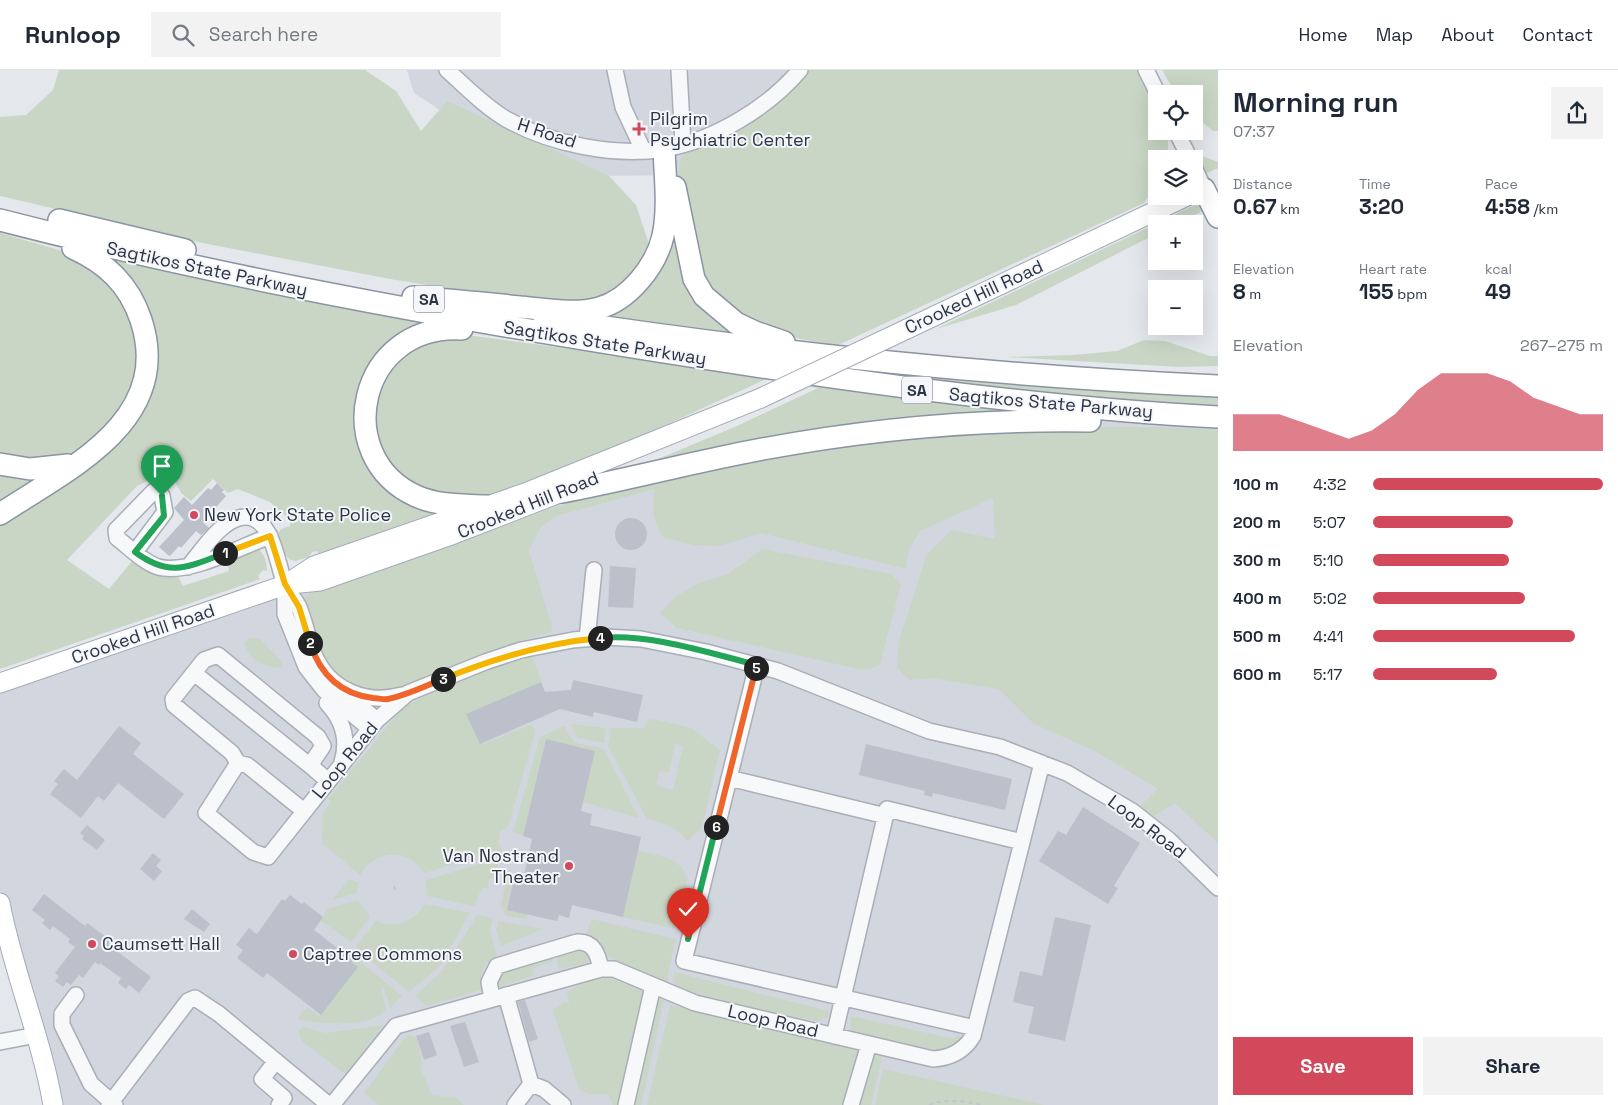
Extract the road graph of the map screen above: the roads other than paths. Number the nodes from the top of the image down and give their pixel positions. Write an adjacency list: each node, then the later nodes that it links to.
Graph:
1 (447, 70): 8 (street, H Road)
2 (615, 70): 8 (street)
3 (679, 70): 7 (street)
4 (800, 70): 7 (street, H Road)
5 (1146, 70): 6 (street)
6 (1154, 85)
7 (674, 146): 8 (street, H Road); 15 (highway); 17 (highway)
8 (643, 150)
9 (1203, 193): 12 (highway)
10 (1169, 205): 19 (main road, Crooked Hill Road, bridge)
11 (0, 206): 15 (highway, Sagtikos State Parkway / SA)
12 (1218, 217)
13 (0, 220): 14 (highway, Sagtikos State Parkway / SA)
14 (27, 227): 16 (highway, Sagtikos State Parkway / SA); 21 (highway)
15 (413, 297): 17 (highway, Sagtikos State Parkway / SA)
16 (554, 335): 20 (highway, Sagtikos State Parkway / SA); 24 (highway)
17 (865, 360): 18 (highway, Sagtikos State Parkway / SA)
18 (1218, 386)
19 (761, 398): 23 (main road, Crooked Hill Road); 24 (main road, Crooked Hill Road)
20 (1218, 417): 23 (highway)
21 (76, 463): 22 (highway); 25 (highway)
22 (0, 464)
23 (562, 492): 30 (main road, Crooked Hill Road)
24 (487, 506): 30 (main road, Crooked Hill Road)
25 (0, 514)
26 (270, 536): 28 (street); 28 (street); 30 (street)
27 (135, 552): 28 (street)
28 (188, 567)
29 (594, 570): 31 (street)
30 (285, 584): 34 (street); 35 (main road, Crooked Hill Road); 36 (street)
31 (587, 639): 32 (street, Loop Road); 37 (street, Loop Road)
32 (757, 665): 41 (street, Loop Road); 43 (street)
33 (194, 673): 40 (street); 42 (street); 42 (street)
34 (311, 674): 38 (street); 39 (street)
35 (0, 683)
36 (334, 684): 37 (street); 38 (street)
37 (408, 693): 38 (street, Loop Road)
38 (373, 724): 39 (street, Loop Road)
39 (342, 762): 44 (street, Loop Road)
40 (238, 763): 45 (street, Loop Road); 45 (street, Loop Road)
41 (1042, 763): 47 (street, Loop Road); 48 (street, Loop Road)
42 (313, 768): 44 (street)
43 (728, 778): 46 (street); 54 (street)
44 (328, 781): 45 (street, Loop Road)
45 (304, 811)
46 (886, 816): 47 (street); 54 (street)
47 (1022, 842): 55 (street, Loop Road)
48 (1218, 888)
49 (0, 903): 56 (main road)
50 (601, 969): 51 (street, Loop Road); 53 (street, Loop Road); 53 (street)
51 (653, 986): 57 (street, Loop Road); 68 (street)
52 (76, 995): 62 (street)
53 (499, 997): 61 (street); 65 (street, Loop Road)
54 (843, 998): 55 (street); 57 (street)
55 (975, 1028): 59 (street, Loop Road)
56 (37, 1035): 58 (street); 63 (main road)
57 (834, 1036): 59 (street, Loop Road)
58 (0, 1042)
59 (869, 1044): 69 (street)
60 (276, 1061): 62 (street); 64 (street); 65 (street)
61 (531, 1084): 66 (street); 67 (street)
62 (112, 1104)
63 (53, 1105)
64 (278, 1105)
65 (331, 1105)
66 (515, 1105)
67 (563, 1105)
68 (626, 1105)
69 (851, 1105)

